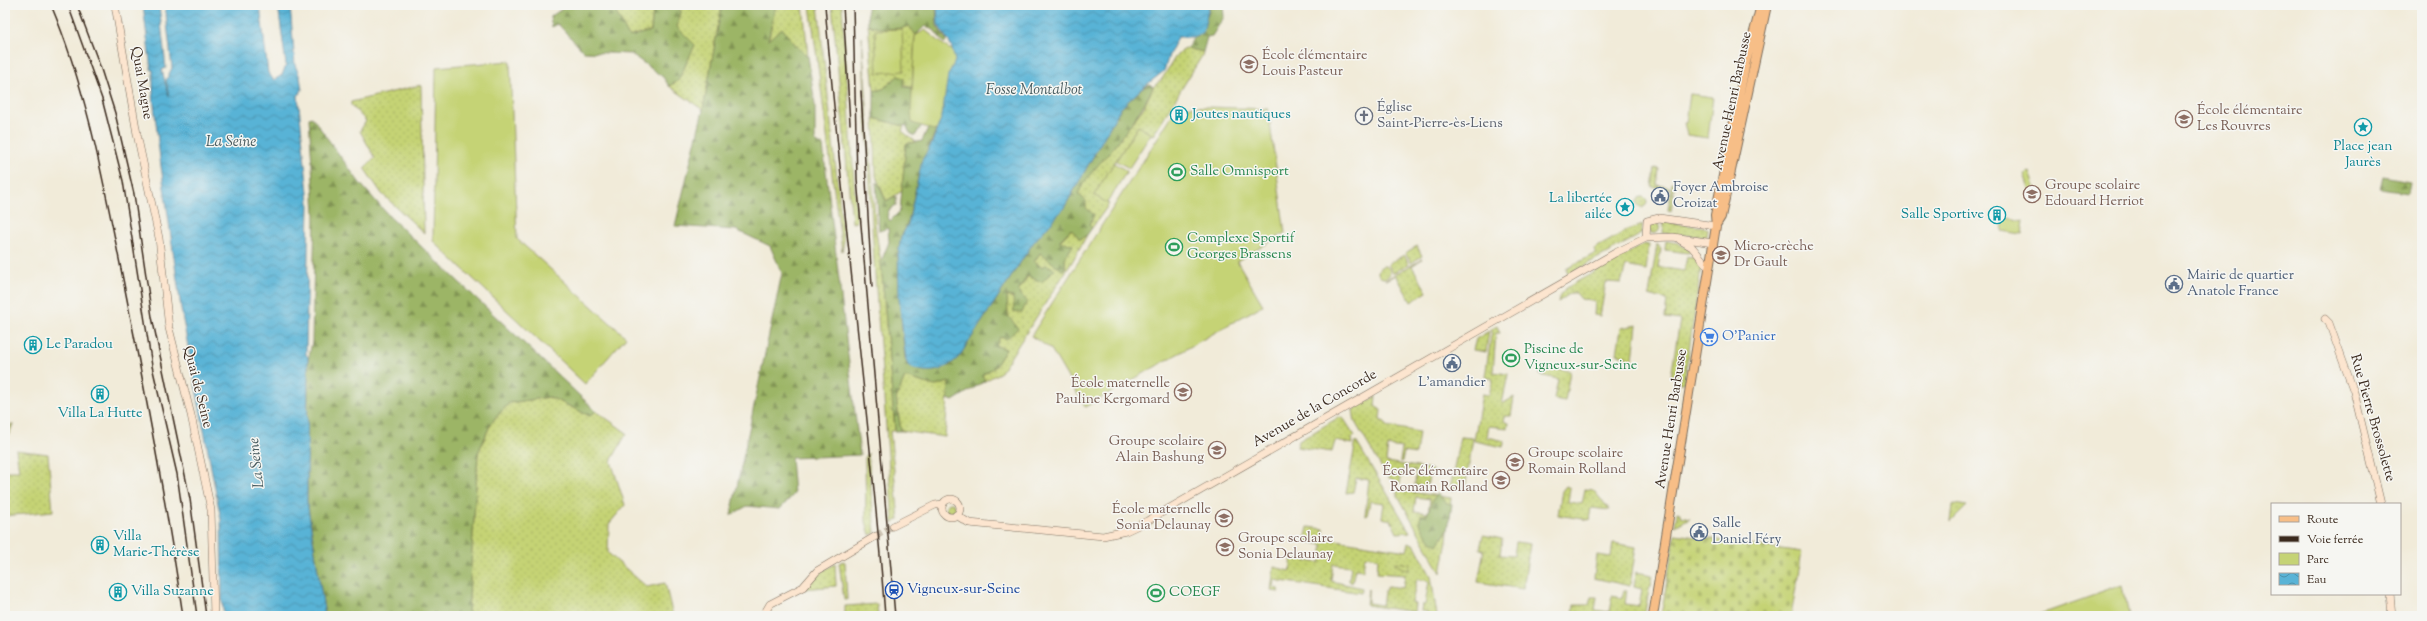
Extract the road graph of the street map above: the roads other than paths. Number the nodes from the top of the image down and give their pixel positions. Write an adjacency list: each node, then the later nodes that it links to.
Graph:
1 (115, 5): 4 (street, Quai Magne)
2 (1761, 5): 5 (main road, Avenue Henri Barbusse)
3 (1767, 5): 5 (main road, Avenue Henri Barbusse)
4 (143, 166): 17 (street, Quai de Seine)
5 (1716, 226): 7 (street); 8 (main road, Avenue Henri Barbusse)
6 (1672, 237): 7 (street, Avenue de la Concorde); 8 (street, Avenue de la Concorde); 9 (street, Avenue de la Concorde)
7 (1646, 238): 13 (street, Avenue de la Concorde)
8 (1713, 243): 9 (main road, Avenue Henri Barbusse)
9 (1709, 268): 19 (main road, Avenue Henri Barbusse)
10 (2325, 318): 11 (street, Rue Pierre Brossolette)
11 (2381, 503)
12 (944, 504): 13 (street); 13 (street); 14 (street)
13 (956, 515)
14 (893, 526)
15 (876, 536): 18 (street)
16 (2390, 595): 20 (street)
17 (214, 616)
18 (763, 616)
19 (1653, 616)
20 (2392, 616)

